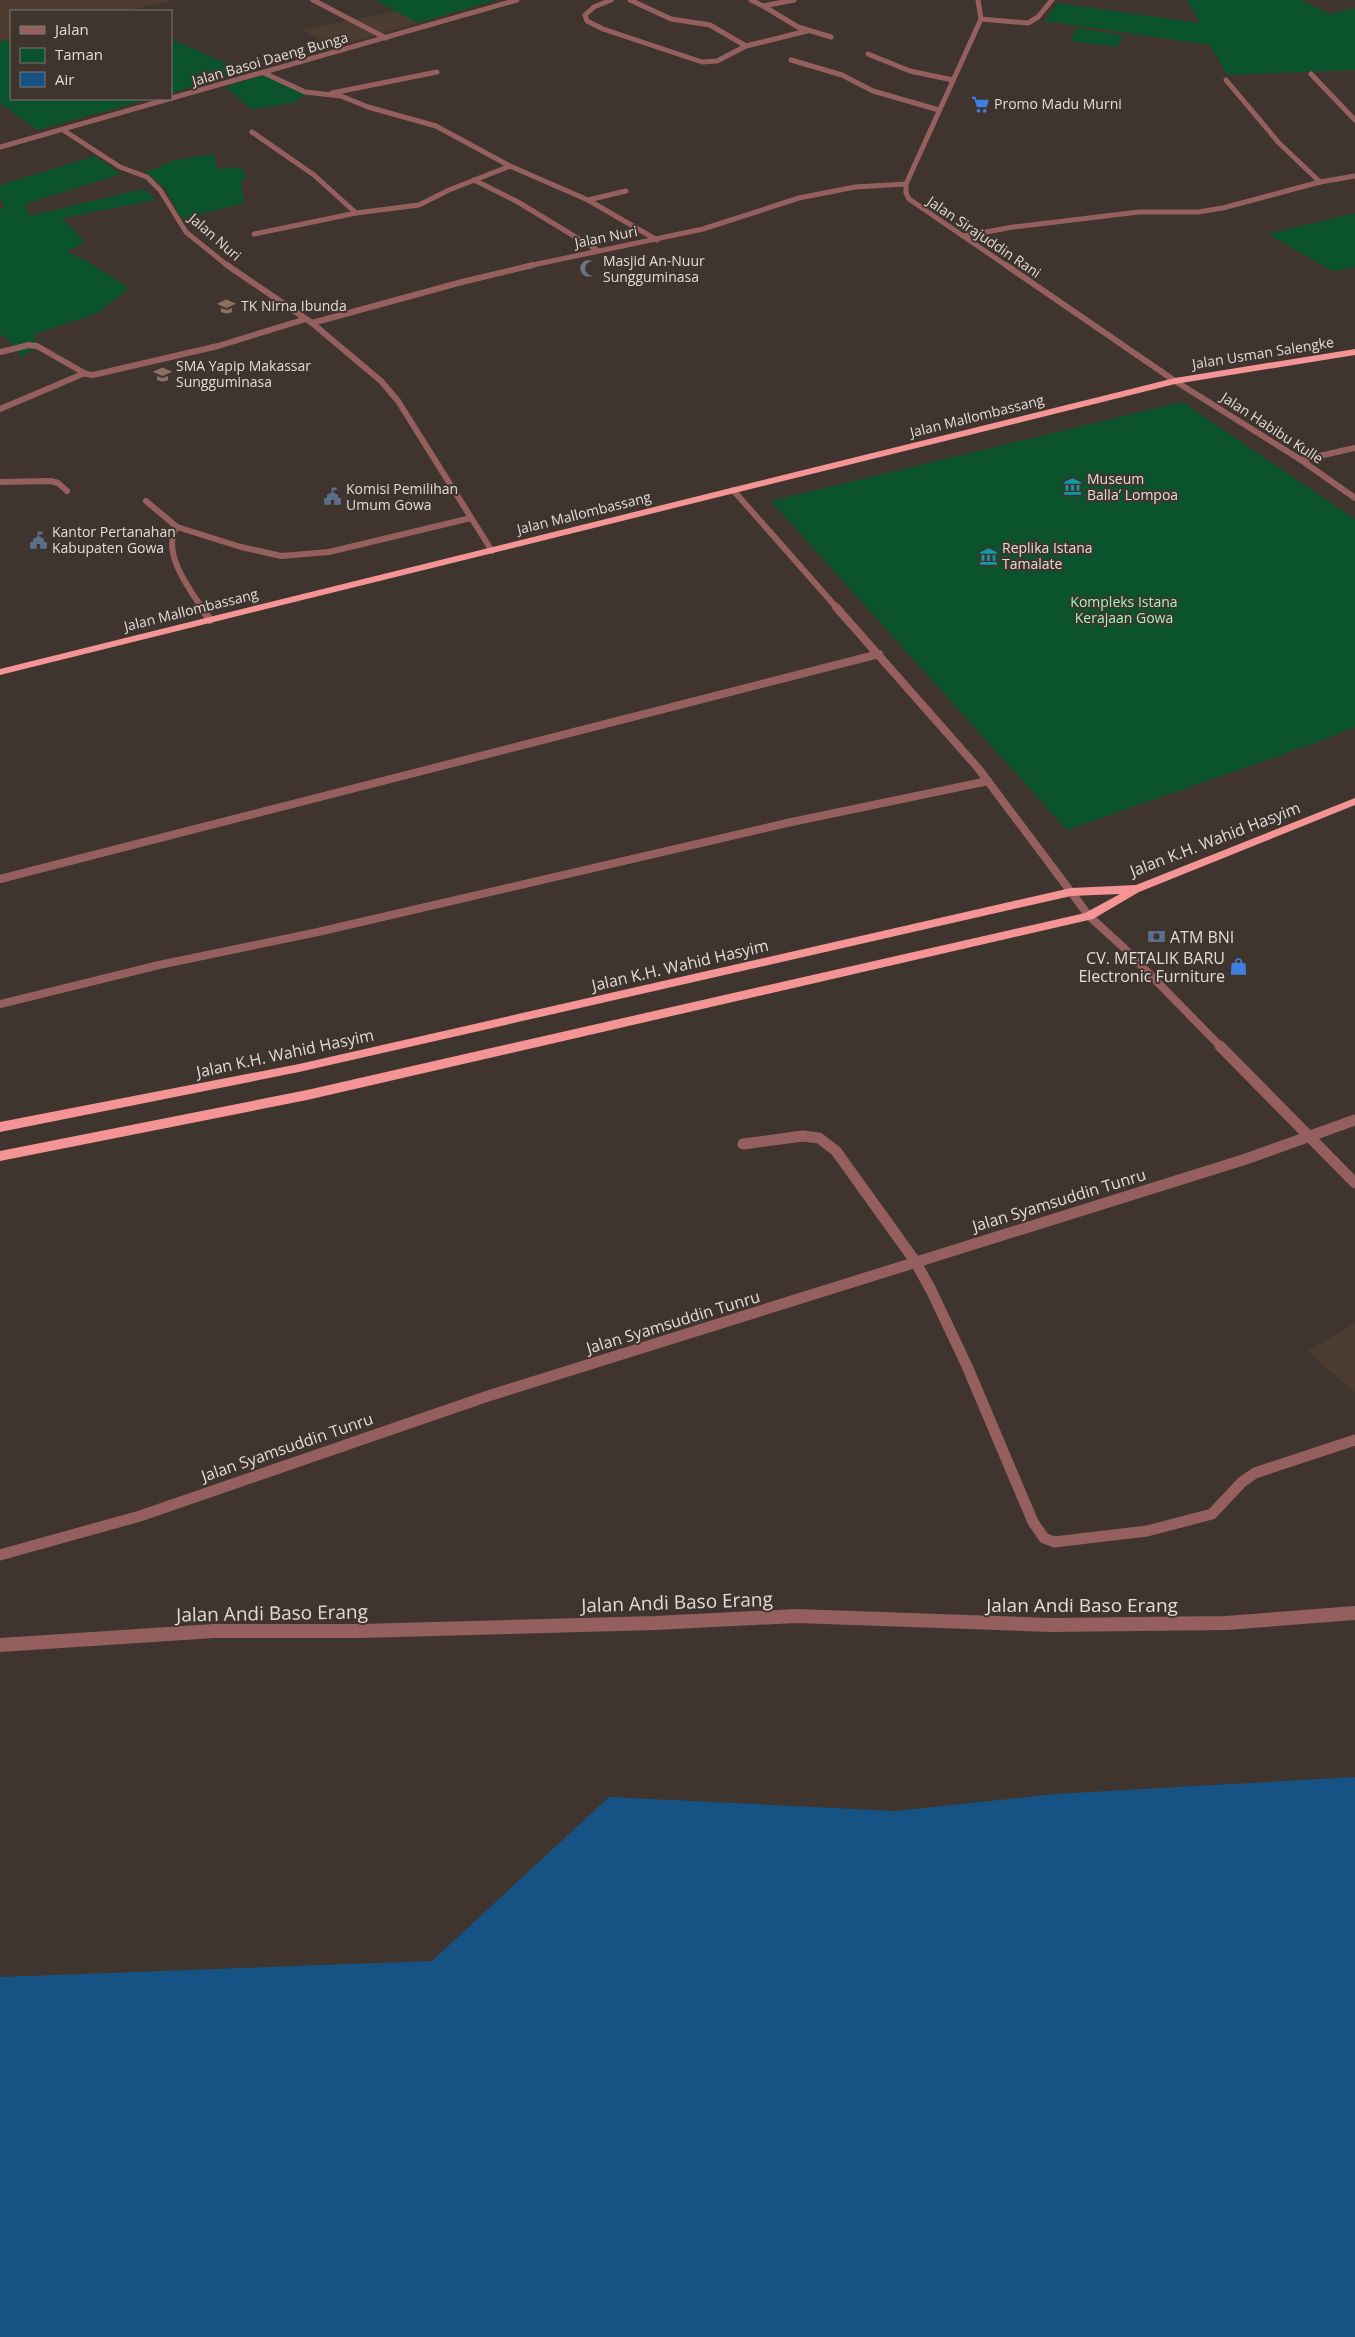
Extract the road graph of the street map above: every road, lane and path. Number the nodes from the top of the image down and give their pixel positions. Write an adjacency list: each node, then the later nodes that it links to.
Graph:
1 (313, 0): 13 (street)
2 (517, 0): 13 (street, Jalan Basoi Daeng Bunga)
3 (611, 0): 14 (street)
4 (630, 0): 14 (street)
5 (751, 0): 9 (street)
6 (794, 0): 9 (street)
7 (978, 0): 10 (street)
8 (1052, 0): 10 (street)
9 (764, 6): 11 (street)
10 (981, 19): 20 (street)
11 (807, 31): 12 (street); 14 (street)
12 (831, 37)
13 (386, 38): 18 (street, Jalan Basoi Daeng Bunga)
14 (746, 46)
15 (868, 54): 20 (street)
16 (791, 60): 25 (street)
17 (437, 72): 22 (street)
18 (264, 73): 22 (street); 23 (street, Jalan Basoi Daeng Bunga)
19 (1311, 74): 26 (street)
20 (953, 80): 25 (street)
21 (1226, 80): 33 (street)
22 (326, 94): 30 (street)
23 (172, 99)
24 (168, 100): 27 (street, Jalan Basoi Daeng Bunga)
25 (939, 110): 34 (street)
26 (1355, 120)
27 (62, 130): 29 (street, Jalan Basoi Daeng Bunga); 42 (street, Jalan Nuri)
28 (252, 132): 37 (street)
29 (0, 148)
30 (510, 166): 32 (street); 36 (street)
31 (1355, 176): 33 (street)
32 (474, 180): 37 (street); 41 (street)
33 (1320, 182): 39 (street)
34 (906, 184): 39 (street, Jalan Sirajuddin Rani); 40 (street, Jalan Nuri)
35 (626, 191): 36 (street)
36 (588, 200): 40 (street)
37 (356, 213): 38 (street)
38 (254, 234)
39 (964, 236): 46 (street, Jalan Sirajuddin Rani)
40 (657, 240): 41 (street, Jalan Nuri)
41 (597, 250): 42 (street, Jalan Nuri)
42 (309, 321): 45 (street); 55 (street, Jalan Nuri)
43 (0, 352): 45 (street)
44 (1355, 352): 46 (highway, Jalan Usman Salengke)
45 (85, 373): 47 (street)
46 (1175, 381): 49 (street, Jalan Habibu Kulle); 51 (highway, Jalan Mallombassang)
47 (0, 409)
48 (1355, 448): 49 (street)
49 (1301, 460): 53 (street, Jalan Habibu Kulle)
50 (0, 482): 52 (street)
51 (733, 490): 57 (highway, Jalan Mallombassang); 59 (street)
52 (67, 491)
53 (1355, 498)
54 (146, 501): 56 (street)
55 (471, 518): 56 (street); 57 (street, Jalan Nuri)
56 (177, 527): 58 (street)
57 (492, 551): 58 (highway, Jalan Mallombassang)
58 (210, 620): 60 (highway, Jalan Mallombassang)
59 (879, 654): 61 (street); 63 (street)
60 (0, 672)
61 (988, 780): 65 (street); 67 (street)
62 (1355, 801): 64 (highway, Jalan K.H. Wahid Hasyim)
63 (0, 879)
64 (1138, 889): 65 (highway, Jalan K.H. Wahid Hasyim); 66 (highway)
65 (1071, 892): 66 (street); 69 (highway, Jalan K.H. Wahid Hasyim)
66 (1089, 916): 70 (street); 72 (highway)
67 (0, 1004)
68 (1355, 1120): 70 (street, Jalan Syamsuddin Tunru)
69 (0, 1127)
70 (1308, 1137): 73 (street); 74 (street, Jalan Syamsuddin Tunru)
71 (744, 1144): 74 (street)
72 (0, 1156)
73 (1355, 1184)
74 (915, 1261): 75 (street); 76 (street, Jalan Syamsuddin Tunru)
75 (1355, 1440)
76 (0, 1555)
77 (1355, 1614): 78 (street, Jalan Andi Baso Erang)
78 (0, 1645)

